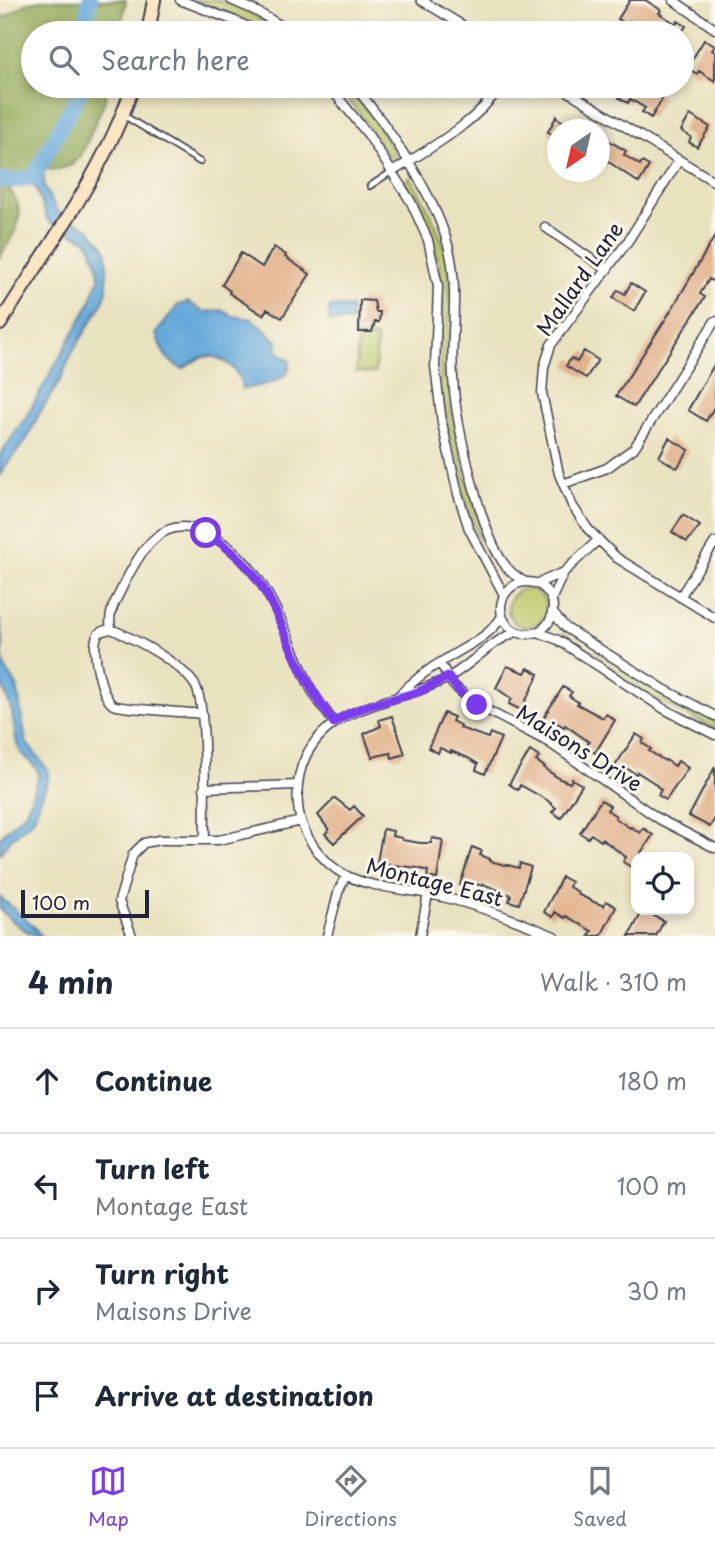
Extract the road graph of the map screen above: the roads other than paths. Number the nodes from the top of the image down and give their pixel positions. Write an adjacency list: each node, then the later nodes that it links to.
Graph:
1 (154, 0): 6 (main road)
2 (180, 0): 7 (street)
3 (231, 0): 8 (street)
4 (421, 0): 9 (street)
5 (673, 0): 10 (street)
6 (150, 21)
7 (237, 21)
8 (273, 21)
9 (455, 21)
10 (715, 29)
11 (128, 98): 16 (main road)
12 (339, 98): 20 (street)
13 (363, 98): 19 (street)
14 (490, 98): 19 (street)
15 (578, 98): 17 (street)
16 (122, 115): 18 (lane); 26 (main road)
17 (679, 160): 21 (street); 24 (street, Mallard Lane)
18 (200, 162)
19 (407, 162): 20 (street); 31 (street)
20 (392, 172): 22 (lane); 33 (street)
21 (715, 182)
22 (370, 186)
23 (545, 227): 24 (street)
24 (607, 270): 27 (street, Mallard Lane)
25 (715, 321): 27 (street)
26 (0, 324)
27 (563, 484): 28 (street, Mallard Lane)
28 (597, 540): 30 (street); 34 (street, Mallard Lane)
29 (715, 542): 34 (street)
30 (564, 572): 32 (street); 35 (street)
31 (526, 583): 32 (street); 33 (street)
32 (536, 584): 35 (street)
33 (504, 595): 37 (street)
34 (680, 597): 38 (street, Mallard Lane)
35 (551, 600): 36 (street)
36 (552, 612): 41 (street); 46 (street)
37 (502, 616): 40 (street); 42 (street, Montage East)
38 (715, 618)
39 (111, 629): 45 (street); 45 (street); 47 (street)
40 (516, 632): 41 (street); 43 (street, Montage East)
41 (538, 632): 48 (street)
42 (440, 663): 43 (street, Maisons Drive); 44 (street, Montage East)
43 (448, 677): 44 (street, Montage East); 53 (street, Maisons Drive)
44 (398, 696): 47 (street, Montage East)
45 (201, 714): 50 (street)
46 (715, 716)
47 (334, 723): 49 (street, Montage East)
48 (715, 735)
49 (298, 785): 50 (street); 51 (street, Montage East)
50 (204, 788): 52 (street)
51 (301, 821): 52 (street); 54 (street, Montage East)
52 (205, 840): 56 (street)
53 (715, 848)
54 (346, 875): 55 (street, Montage East); 57 (street)
55 (428, 894): 58 (street); 59 (street, Montage East)
56 (132, 936)
57 (327, 936)
58 (420, 936)
59 (554, 936)

